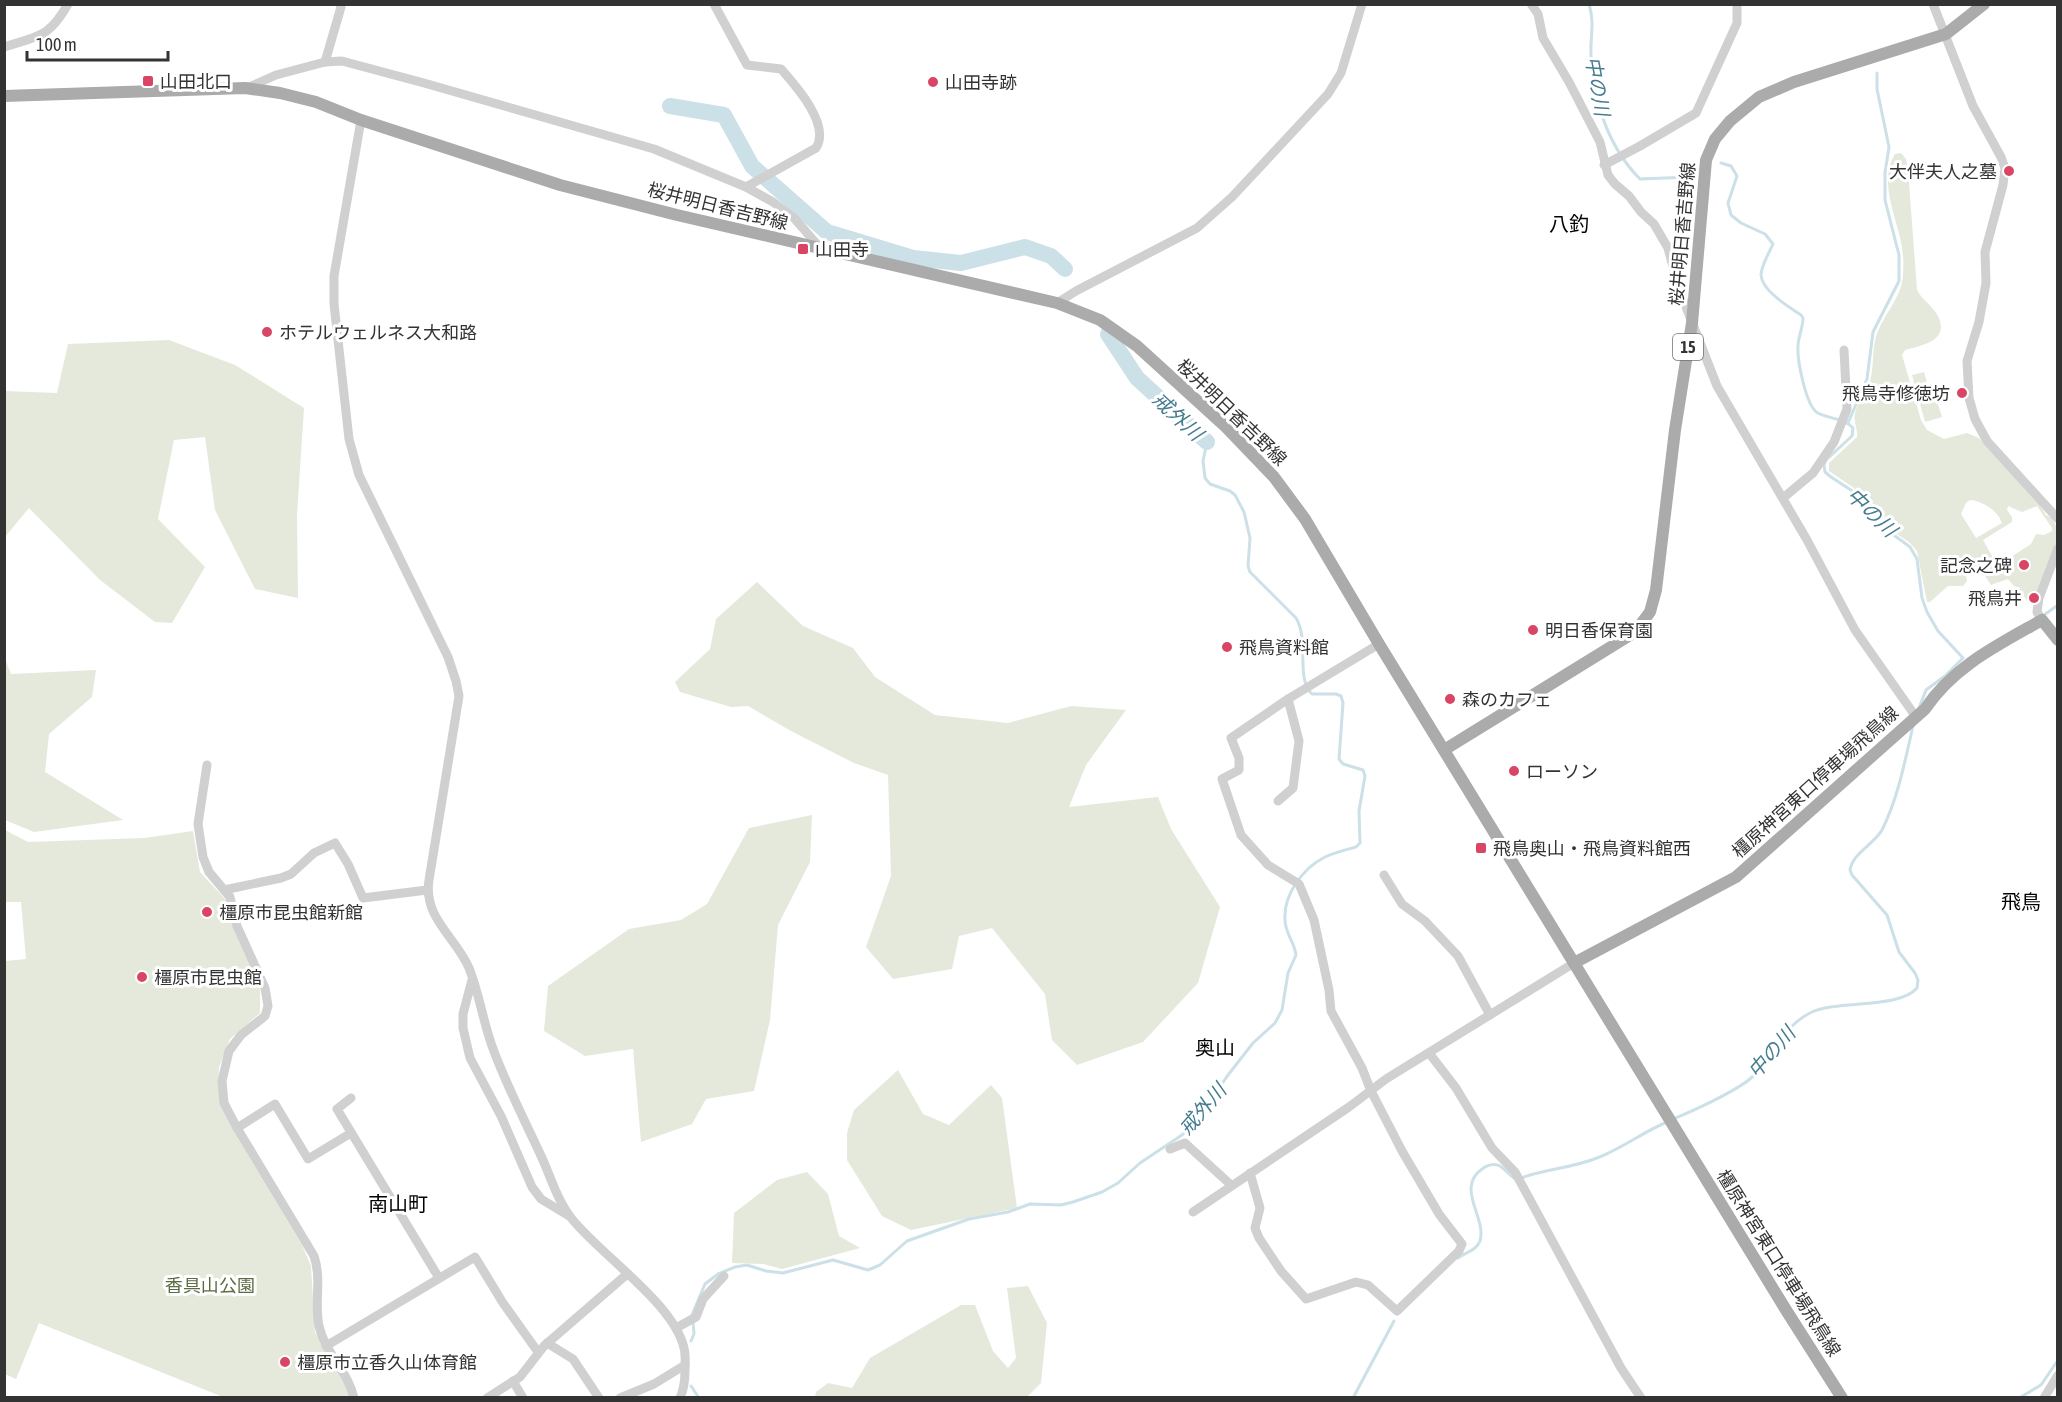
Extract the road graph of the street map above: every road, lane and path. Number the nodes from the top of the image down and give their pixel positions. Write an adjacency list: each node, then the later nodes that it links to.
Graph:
1 (68, 4): 10 (street)
2 (340, 4): 11 (street)
3 (714, 4): 16 (street)
4 (1362, 4): 18 (street)
5 (1531, 4): 15 (street)
6 (1737, 4): 15 (street)
7 (1933, 4): 9 (street)
8 (1984, 4): 9 (main road, 桜井明日香吉野線 / 15)
9 (1946, 34): 19 (main road, 桜井明日香吉野線 / 15); 22 (street)
10 (4, 47)
11 (326, 62): 12 (street); 16 (street)
12 (245, 88): 13 (main road, 桜井明日香吉野線); 14 (main road, 桜井明日香吉野線)
13 (4, 96)
14 (361, 120): 17 (main road, 桜井明日香吉野線); 34 (street)
15 (1604, 165): 19 (street)
16 (746, 187): 17 (street)
17 (821, 249): 18 (main road, 桜井明日香吉野線)
18 (1057, 303): 26 (main road, 桜井明日香吉野線)
19 (1692, 323): 21 (street); 29 (main road, 桜井明日香吉野線 / 15)
20 (1844, 350): 21 (street)
21 (1783, 498): 28 (street)
22 (2058, 519)
23 (2058, 548): 24 (street)
24 (2042, 620): 25 (main road); 28 (main road, 橿原神宮東口停車場飛鳥線)
25 (2058, 639)
26 (1379, 644): 27 (street); 29 (main road, 桜井明日香吉野線)
27 (1288, 699): 31 (street); 39 (street)
28 (1916, 717): 35 (main road, 橿原神宮東口停車場飛鳥線)
29 (1444, 750): 35 (main road, 橿原神宮東口停車場飛鳥線)
30 (207, 765): 33 (street)
31 (1278, 801)
32 (1384, 875): 37 (street)
33 (224, 890): 34 (street); 41 (street)
34 (427, 890): 36 (street)
35 (1574, 963): 37 (street); 65 (main road, 橿原神宮東口停車場飛鳥線)
36 (473, 978): 47 (street); 47 (street)
37 (1490, 1015): 38 (street)
38 (1429, 1053): 39 (street); 64 (street)
39 (1371, 1091): 44 (street); 44 (street)
40 (351, 1098): 42 (street)
41 (237, 1128): 42 (street); 53 (street)
42 (351, 1133): 50 (street)
43 (1170, 1149): 45 (street)
44 (1250, 1173): 45 (street)
45 (1230, 1185): 46 (street)
46 (1193, 1212)
47 (571, 1217): 48 (street)
48 (626, 1275): 51 (street); 52 (street)
49 (724, 1276): 51 (street)
50 (439, 1278): 53 (street); 54 (street)
51 (676, 1328): 55 (street)
52 (547, 1344): 54 (street); 61 (street)
53 (326, 1346): 58 (street)
54 (538, 1352): 57 (street)
55 (685, 1365): 62 (street); 63 (street)
56 (2058, 1375): 66 (street)
57 (513, 1381): 59 (street); 60 (street)
58 (354, 1398)
59 (487, 1398)
60 (523, 1398)
61 (599, 1398)
62 (620, 1398)
63 (680, 1398)
64 (1641, 1398)
65 (1842, 1398)
66 (2044, 1398)

